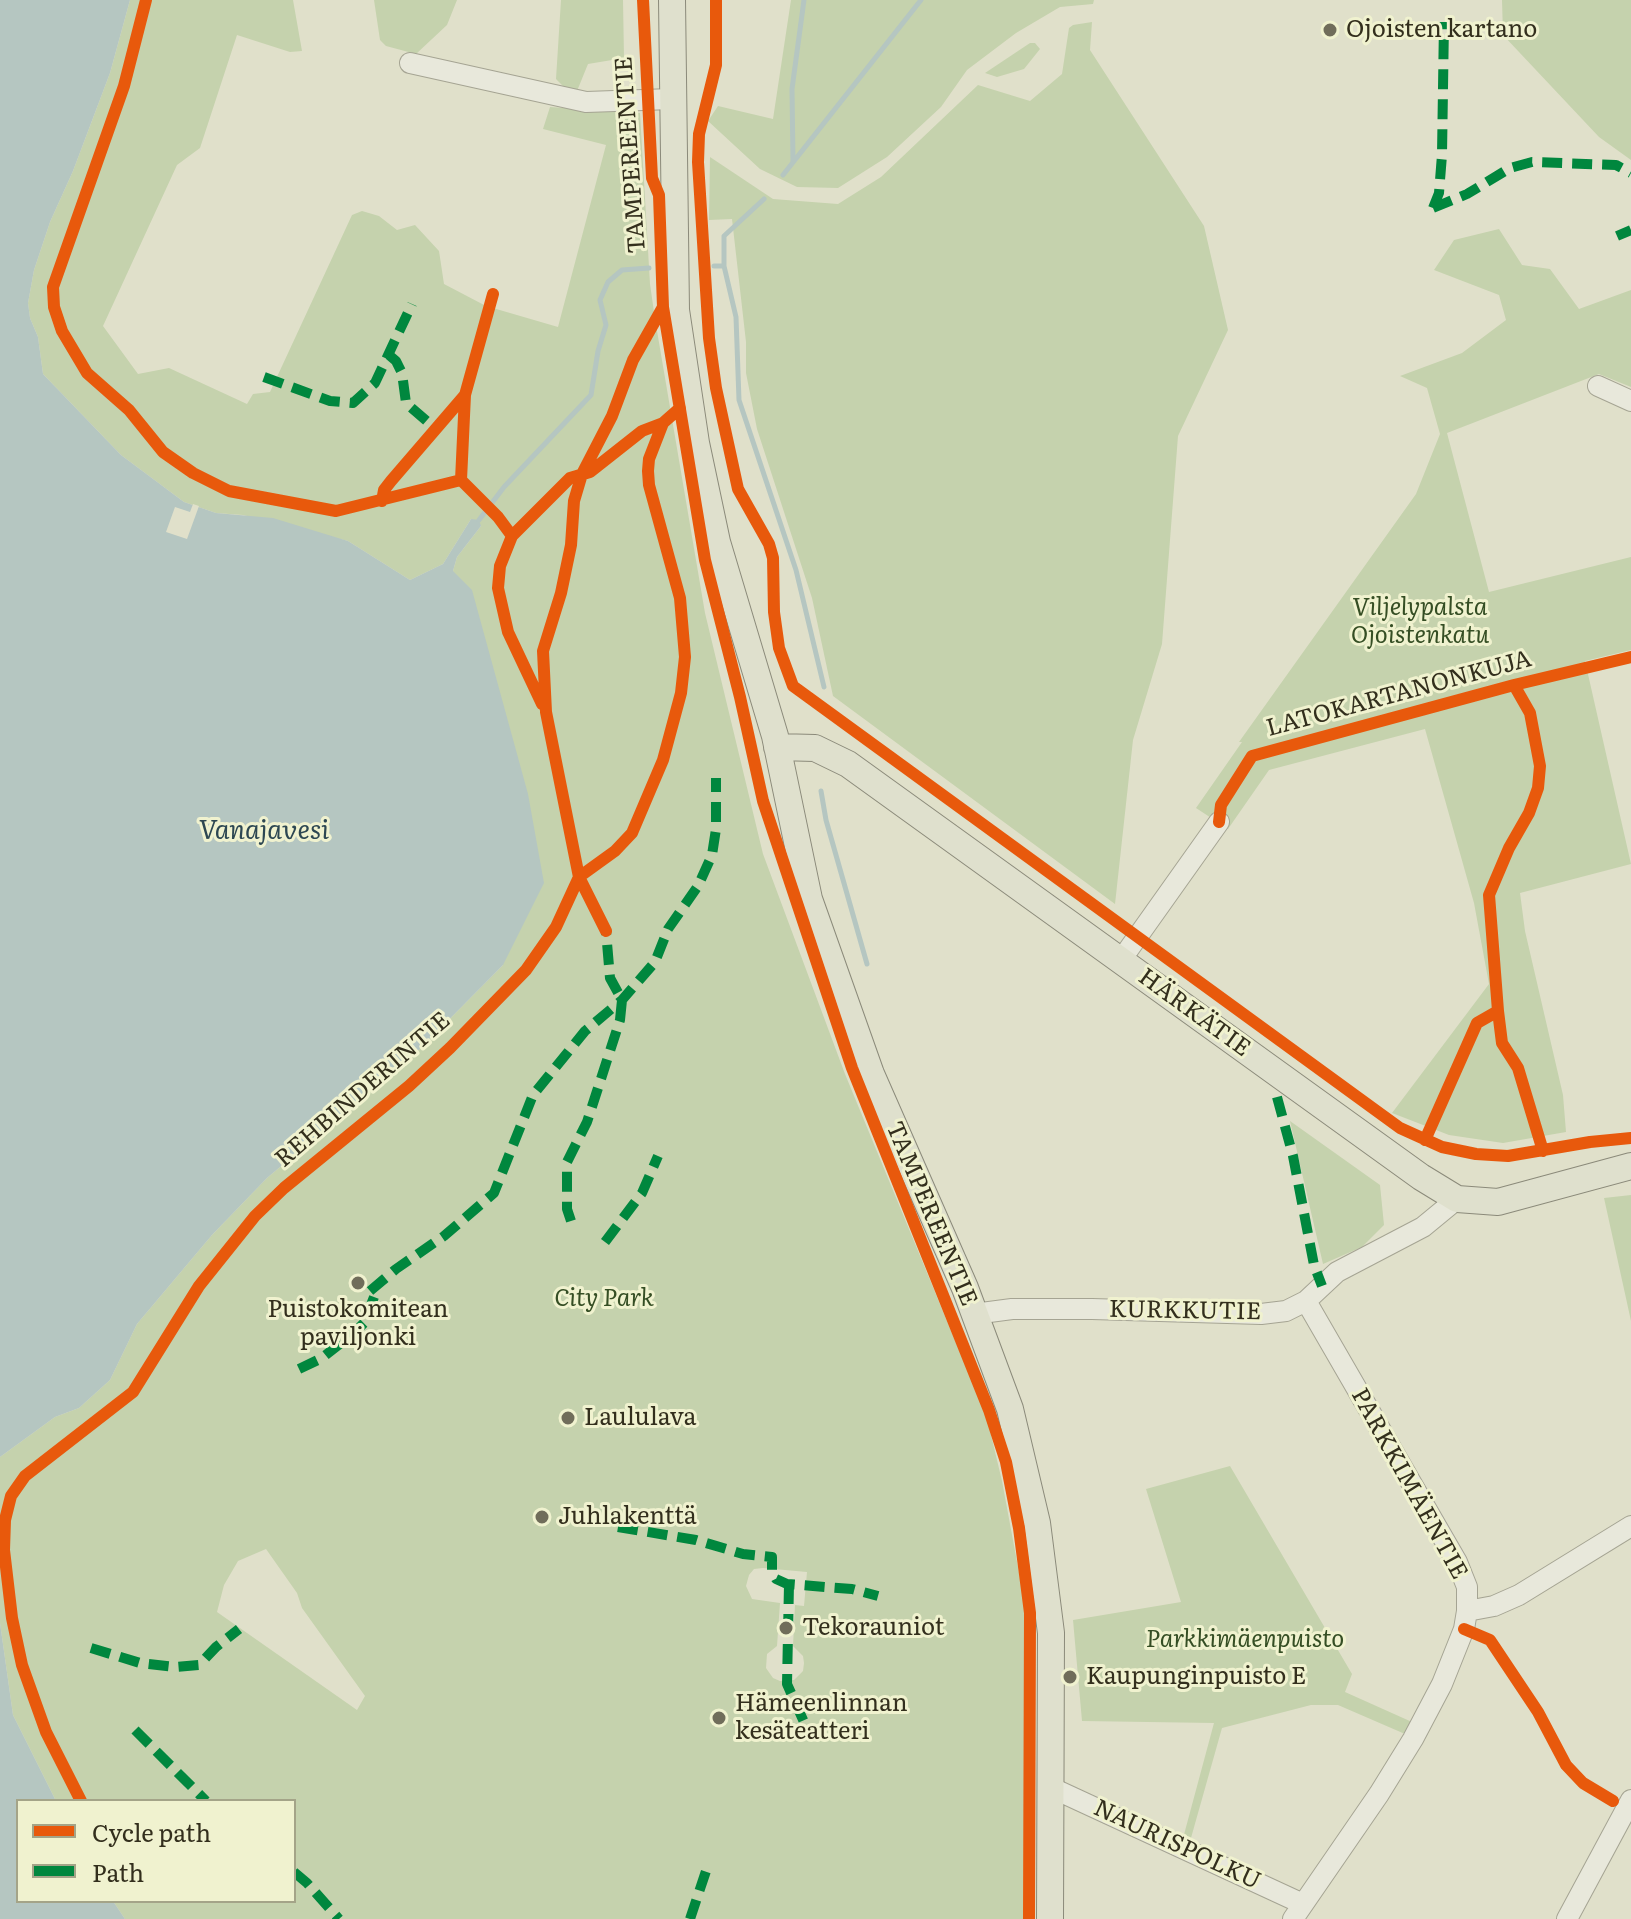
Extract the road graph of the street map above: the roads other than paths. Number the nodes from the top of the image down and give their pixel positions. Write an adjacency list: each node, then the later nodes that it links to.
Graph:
1 (672, 0): 3 (main road, TAMPEREENTIE)
2 (410, 63): 3 (street)
3 (672, 99): 6 (main road, TAMPEREENTIE)
4 (1598, 386): 5 (street)
5 (1631, 401)
6 (777, 747): 8 (main road, HÄRKÄTIE); 12 (main road, TAMPEREENTIE)
7 (1219, 822): 8 (street)
8 (1121, 960): 10 (main road, HÄRKÄTIE)
9 (1631, 1166): 10 (main road, HÄRKÄTIE)
10 (1457, 1199): 11 (street, KURKKUTIE)
11 (1306, 1301): 12 (street, KURKKUTIE); 14 (street, PARKKIMÄENTIE)
12 (974, 1314): 15 (main road, TAMPEREENTIE)
13 (1631, 1526): 14 (street)
14 (1467, 1611): 17 (street, PARKKIMÄENTIE)
15 (1050, 1787): 17 (street, NAURISPOLKU); 18 (main road, TAMPEREENTIE)
16 (1628, 1812): 19 (street)
17 (1298, 1912)
18 (1050, 1919)
19 (1567, 1919)

